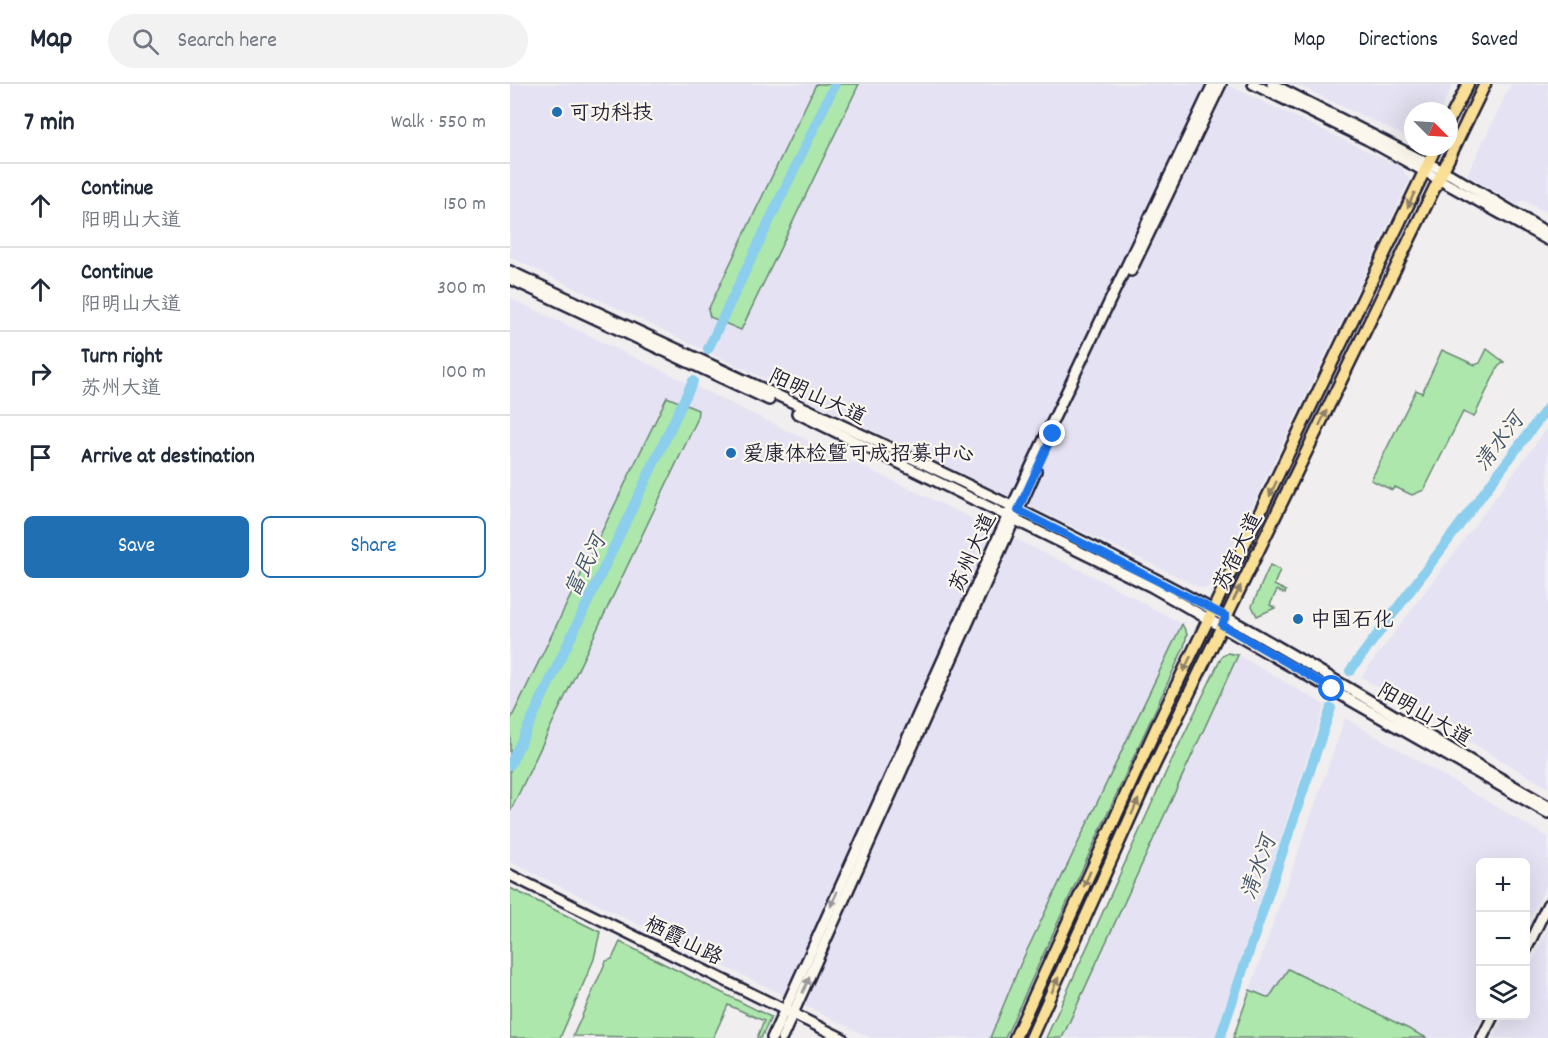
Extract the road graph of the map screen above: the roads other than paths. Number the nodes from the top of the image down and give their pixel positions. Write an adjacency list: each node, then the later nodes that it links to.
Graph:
1 (1213, 84): 15 (main road, 苏州大道)
2 (1221, 84): 15 (main road, 苏州大道)
3 (1253, 84): 9 (main road)
4 (1272, 84): 9 (main road)
5 (1468, 84): 7 (main road)
6 (1485, 84): 10 (main road, 苏宿大道)
7 (1458, 104)
8 (1432, 156): 9 (main road, 苏宿大道)
9 (1427, 167): 10 (main road); 16 (main road, 苏宿大道, one-way to 16)
10 (1443, 175): 11 (main road); 12 (main road); 17 (main road, 苏宿大道, one-way to 10)
11 (1548, 233)
12 (1548, 240)
13 (510, 271): 15 (main road, 阳明山大道)
14 (510, 279): 15 (main road, 阳明山大道)
15 (1013, 512): 16 (main road, 阳明山大道); 23 (main road, 苏州大道)
16 (1212, 614): 17 (main road, 阳明山大道); 28 (main road, 苏宿大道, one-way to 28)
17 (1224, 621): 18 (main road, 阳明山大道); 19 (main road, 阳明山大道); 29 (main road, 苏宿大道, one-way to 17)
18 (1548, 806)
19 (1548, 813)
20 (510, 875): 23 (main road, 栖霞山路)
21 (1548, 904): 22 (main road)
22 (1530, 942)
23 (788, 1012): 25 (main road, 苏州大道); 26 (main road, 苏州大道); 27 (main road, 栖霞山路)
24 (1491, 1020): 30 (main road)
25 (772, 1038)
26 (782, 1038)
27 (842, 1038)
28 (1015, 1038)
29 (1031, 1038)
30 (1482, 1038)

